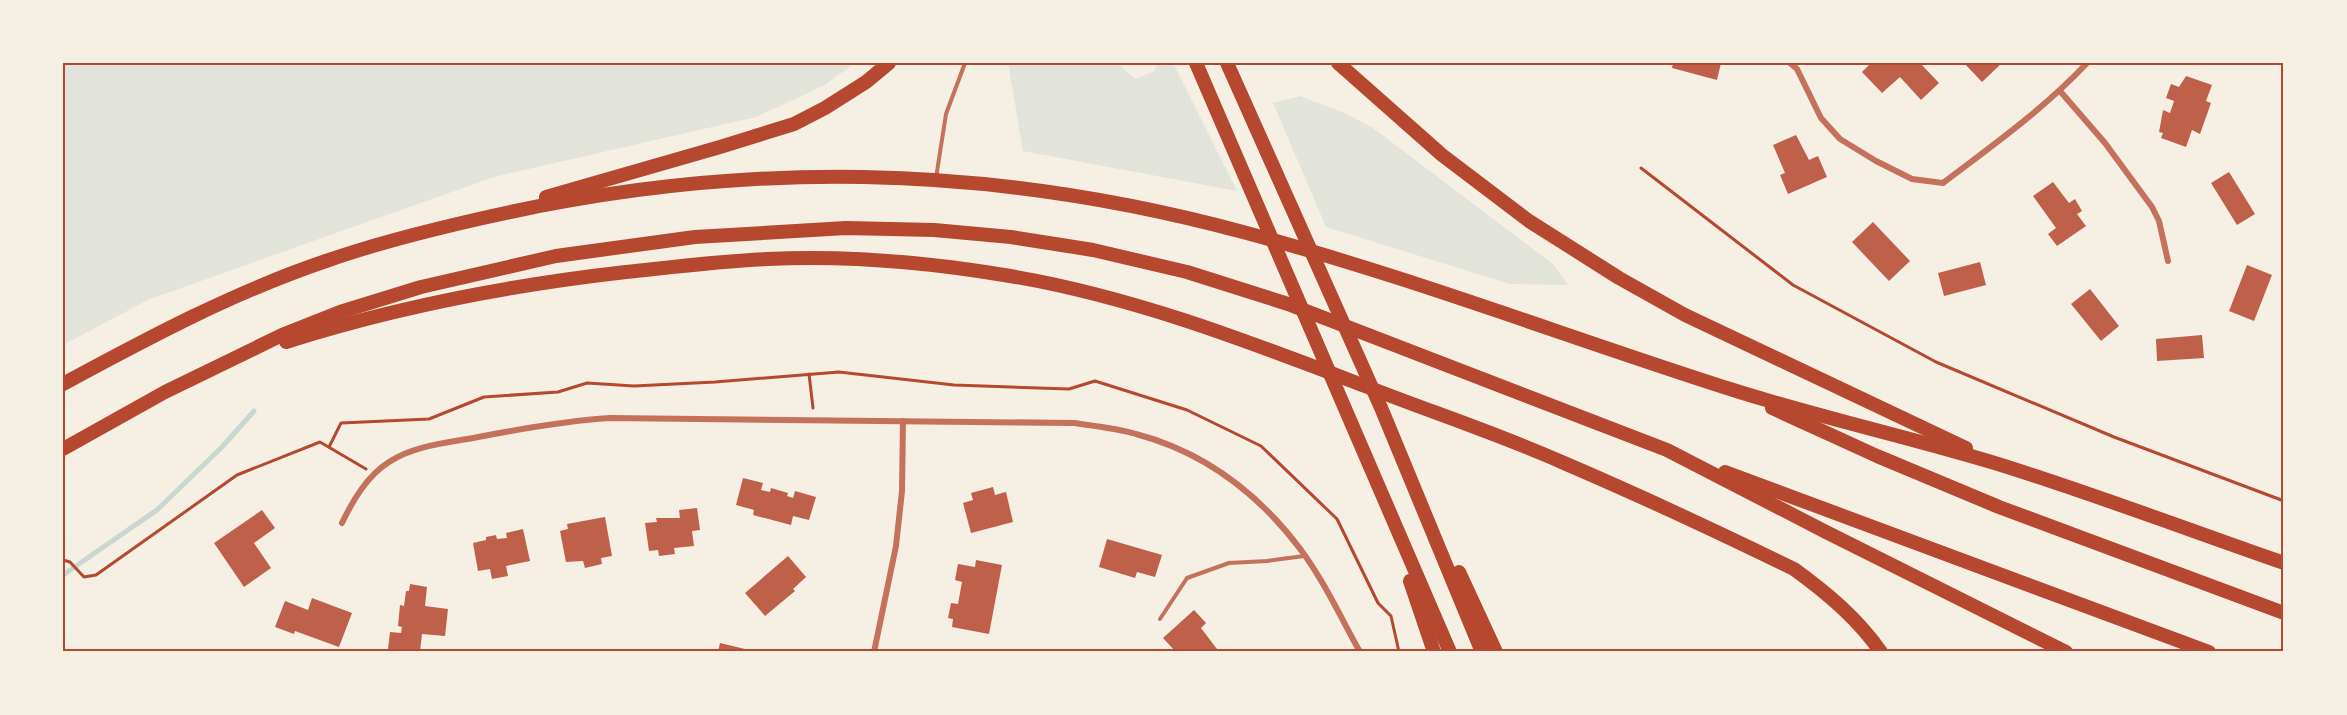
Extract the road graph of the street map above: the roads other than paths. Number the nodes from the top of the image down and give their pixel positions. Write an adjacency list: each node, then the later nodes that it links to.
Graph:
1 (889, 63): 10 (highway)
2 (965, 63): 9 (lane)
3 (1196, 63): 15 (highway)
4 (1227, 63): 16 (highway)
5 (1338, 63): 20 (highway)
6 (1790, 63): 8 (street)
7 (2087, 63): 8 (street)
8 (2060, 91): 11 (street)
9 (935, 179): 10 (highway); 14 (highway)
10 (411, 235): 13 (highway)
11 (2168, 261)
12 (236, 358): 18 (highway); 19 (highway); 32 (highway)
13 (63, 384)
14 (1732, 389): 20 (highway); 24 (highway)
15 (1338, 395): 28 (highway); 29 (highway)
16 (1382, 410): 30 (highway); 31 (highway)
17 (903, 421): 21 (street); 22 (street); 26 (street)
18 (63, 449)
19 (1667, 450): 33 (highway); 34 (highway)
20 (2000, 465): 23 (highway)
21 (342, 523)
22 (1304, 556): 25 (lane); 27 (street)
23 (2284, 563)
24 (2284, 613)
25 (1160, 619)
26 (874, 652)
27 (1360, 652)
28 (1434, 652)
29 (1450, 652)
30 (1482, 652)
31 (1496, 652)
32 (1881, 652)
33 (2066, 652)
34 (2208, 652)

